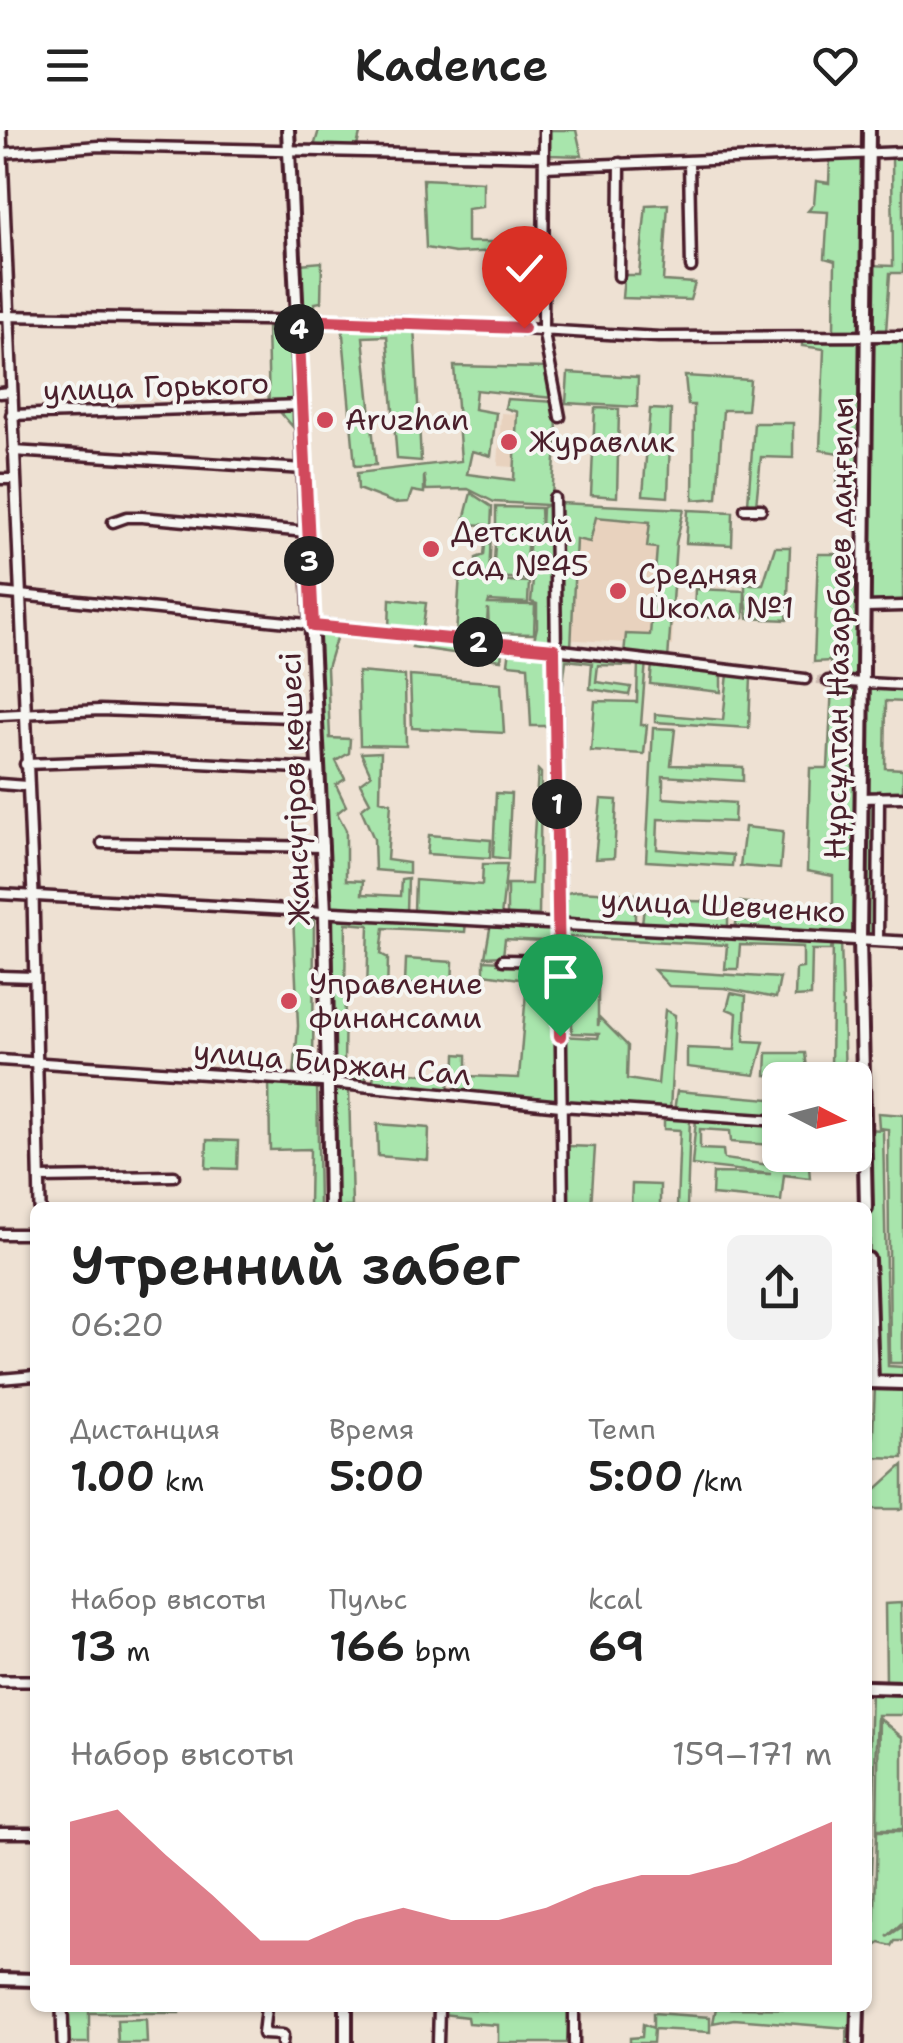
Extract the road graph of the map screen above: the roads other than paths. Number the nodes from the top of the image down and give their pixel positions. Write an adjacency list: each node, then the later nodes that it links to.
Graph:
1 (1, 130): 6 (street)
2 (288, 130): 7 (main road, Жансүгіров көшесі)
3 (544, 130): 9 (street)
4 (869, 130): 8 (main road, Нұрсұлтан Назарбаев даңғылы)
5 (903, 152): 8 (street)
6 (2, 153): 7 (street); 13 (street)
7 (289, 153): 9 (street); 17 (main road, Жансүгіров көшесі)
8 (869, 153): 10 (street); 19 (main road, Нұрсұлтан Назарбаев даңғылы)
9 (544, 156): 12 (street)
10 (689, 162): 11 (street); 14 (street)
11 (620, 164): 12 (street); 15 (street)
12 (544, 167): 18 (street)
13 (2, 213): 16 (street)
14 (690, 267)
15 (619, 276)
16 (3, 316): 17 (street); 21 (street)
17 (298, 320): 18 (street); 22 (main road, Жансүгіров көшесі)
18 (543, 329): 19 (street); 24 (street)
19 (867, 336): 20 (street); 37 (main road, Нұрсұлтан Назарбаев даңғылы)
20 (903, 336)
21 (5, 392): 23 (street)
22 (302, 405): 23 (street, улица Горького); 26 (main road, Жансүгіров көшесі)
23 (11, 415): 25 (street)
24 (560, 417)
25 (13, 451): 26 (street); 28 (street)
26 (304, 469): 33 (main road, Жансүгіров көшесі)
27 (0, 479): 28 (street)
28 (14, 479): 35 (street)
29 (554, 498): 39 (street)
30 (745, 508): 31 (street)
31 (761, 509)
32 (113, 522): 33 (street)
33 (307, 532): 38 (main road, Жансүгіров көшесі)
34 (0, 593): 35 (street)
35 (19, 595): 38 (street); 45 (street)
36 (903, 606): 37 (street)
37 (864, 607): 42 (main road, Нұрсұлтан Назарбаев даңғылы)
38 (313, 626): 39 (street); 46 (main road, Жансүгіров көшесі)
39 (554, 649): 40 (street); 59 (street)
40 (805, 680)
41 (828, 681): 42 (street)
42 (863, 684): 43 (street); 53 (main road, Нұрсұлтан Назарбаев даңғылы)
43 (903, 685)
44 (0, 715): 45 (street)
45 (24, 716): 46 (street); 47 (street)
46 (318, 718): 48 (main road, Жансүгіров көшесі)
47 (25, 764): 48 (street); 50 (street)
48 (320, 769): 55 (main road, Жансүгіров көшесі)
49 (0, 784): 50 (street)
50 (26, 786): 57 (street)
51 (879, 797): 52 (street); 53 (street); 61 (street)
52 (903, 797)
53 (861, 798): 60 (main road, Нұрсұлтан Назарбаев даңғылы)
54 (102, 843): 55 (street)
55 (323, 847): 58 (main road, Жансүгіров көшесі)
56 (0, 894): 57 (street, улица Шевченко)
57 (33, 895): 58 (street, улица Шевченко); 66 (street)
58 (326, 912): 59 (street, улица Шевченко); 70 (main road, Жансүгіров көшесі)
59 (558, 922): 60 (street, улица Шевченко); 64 (street)
60 (860, 940): 61 (street, улица Шевченко); 69 (main road, Нұрсұлтан Назарбаев даңғылы)
61 (878, 940): 62 (street, улица Шевченко)
62 (903, 942)
63 (503, 960): 64 (street)
64 (559, 961): 71 (street)
65 (0, 976): 66 (street)
66 (34, 977): 68 (street)
67 (0, 1060): 68 (street, улица Биржан Сал)
68 (36, 1062): 70 (street, улица Биржан Сал); 75 (street)
69 (859, 1062)
70 (329, 1082): 71 (street, улица Биржан Сал); 77 (main road, Жансүгіров көшесі)
71 (561, 1106): 72 (street, улица Биржан Сал); 78 (street)
72 (762, 1120)
73 (863, 1172): 79 (main road, Нұрсұлтан Назарбаев даңғылы)
74 (174, 1176): 75 (street)
75 (39, 1178): 76 (street)
76 (40, 1202)
77 (330, 1202)
78 (563, 1202)
79 (865, 1202)
80 (0, 1234): 81 (street)
81 (30, 1234)
82 (30, 1376): 83 (street)
83 (0, 1379)
84 (872, 1382): 85 (main road)
85 (903, 1383)
86 (0, 1681): 87 (street)
87 (30, 1681)
88 (872, 1688): 89 (main road)
89 (903, 1688)
90 (0, 1833): 91 (street)
91 (30, 1833)
92 (0, 1980): 93 (main road)
93 (30, 1980)
94 (62, 2012): 100 (street)
95 (266, 2012): 101 (street)
96 (346, 2012): 102 (main road)
97 (439, 2012): 103 (street)
98 (574, 2012): 104 (street)
99 (858, 2012): 105 (main road)
100 (62, 2043)
101 (282, 2043)
102 (346, 2043)
103 (438, 2043)
104 (574, 2043)
105 (857, 2043)

